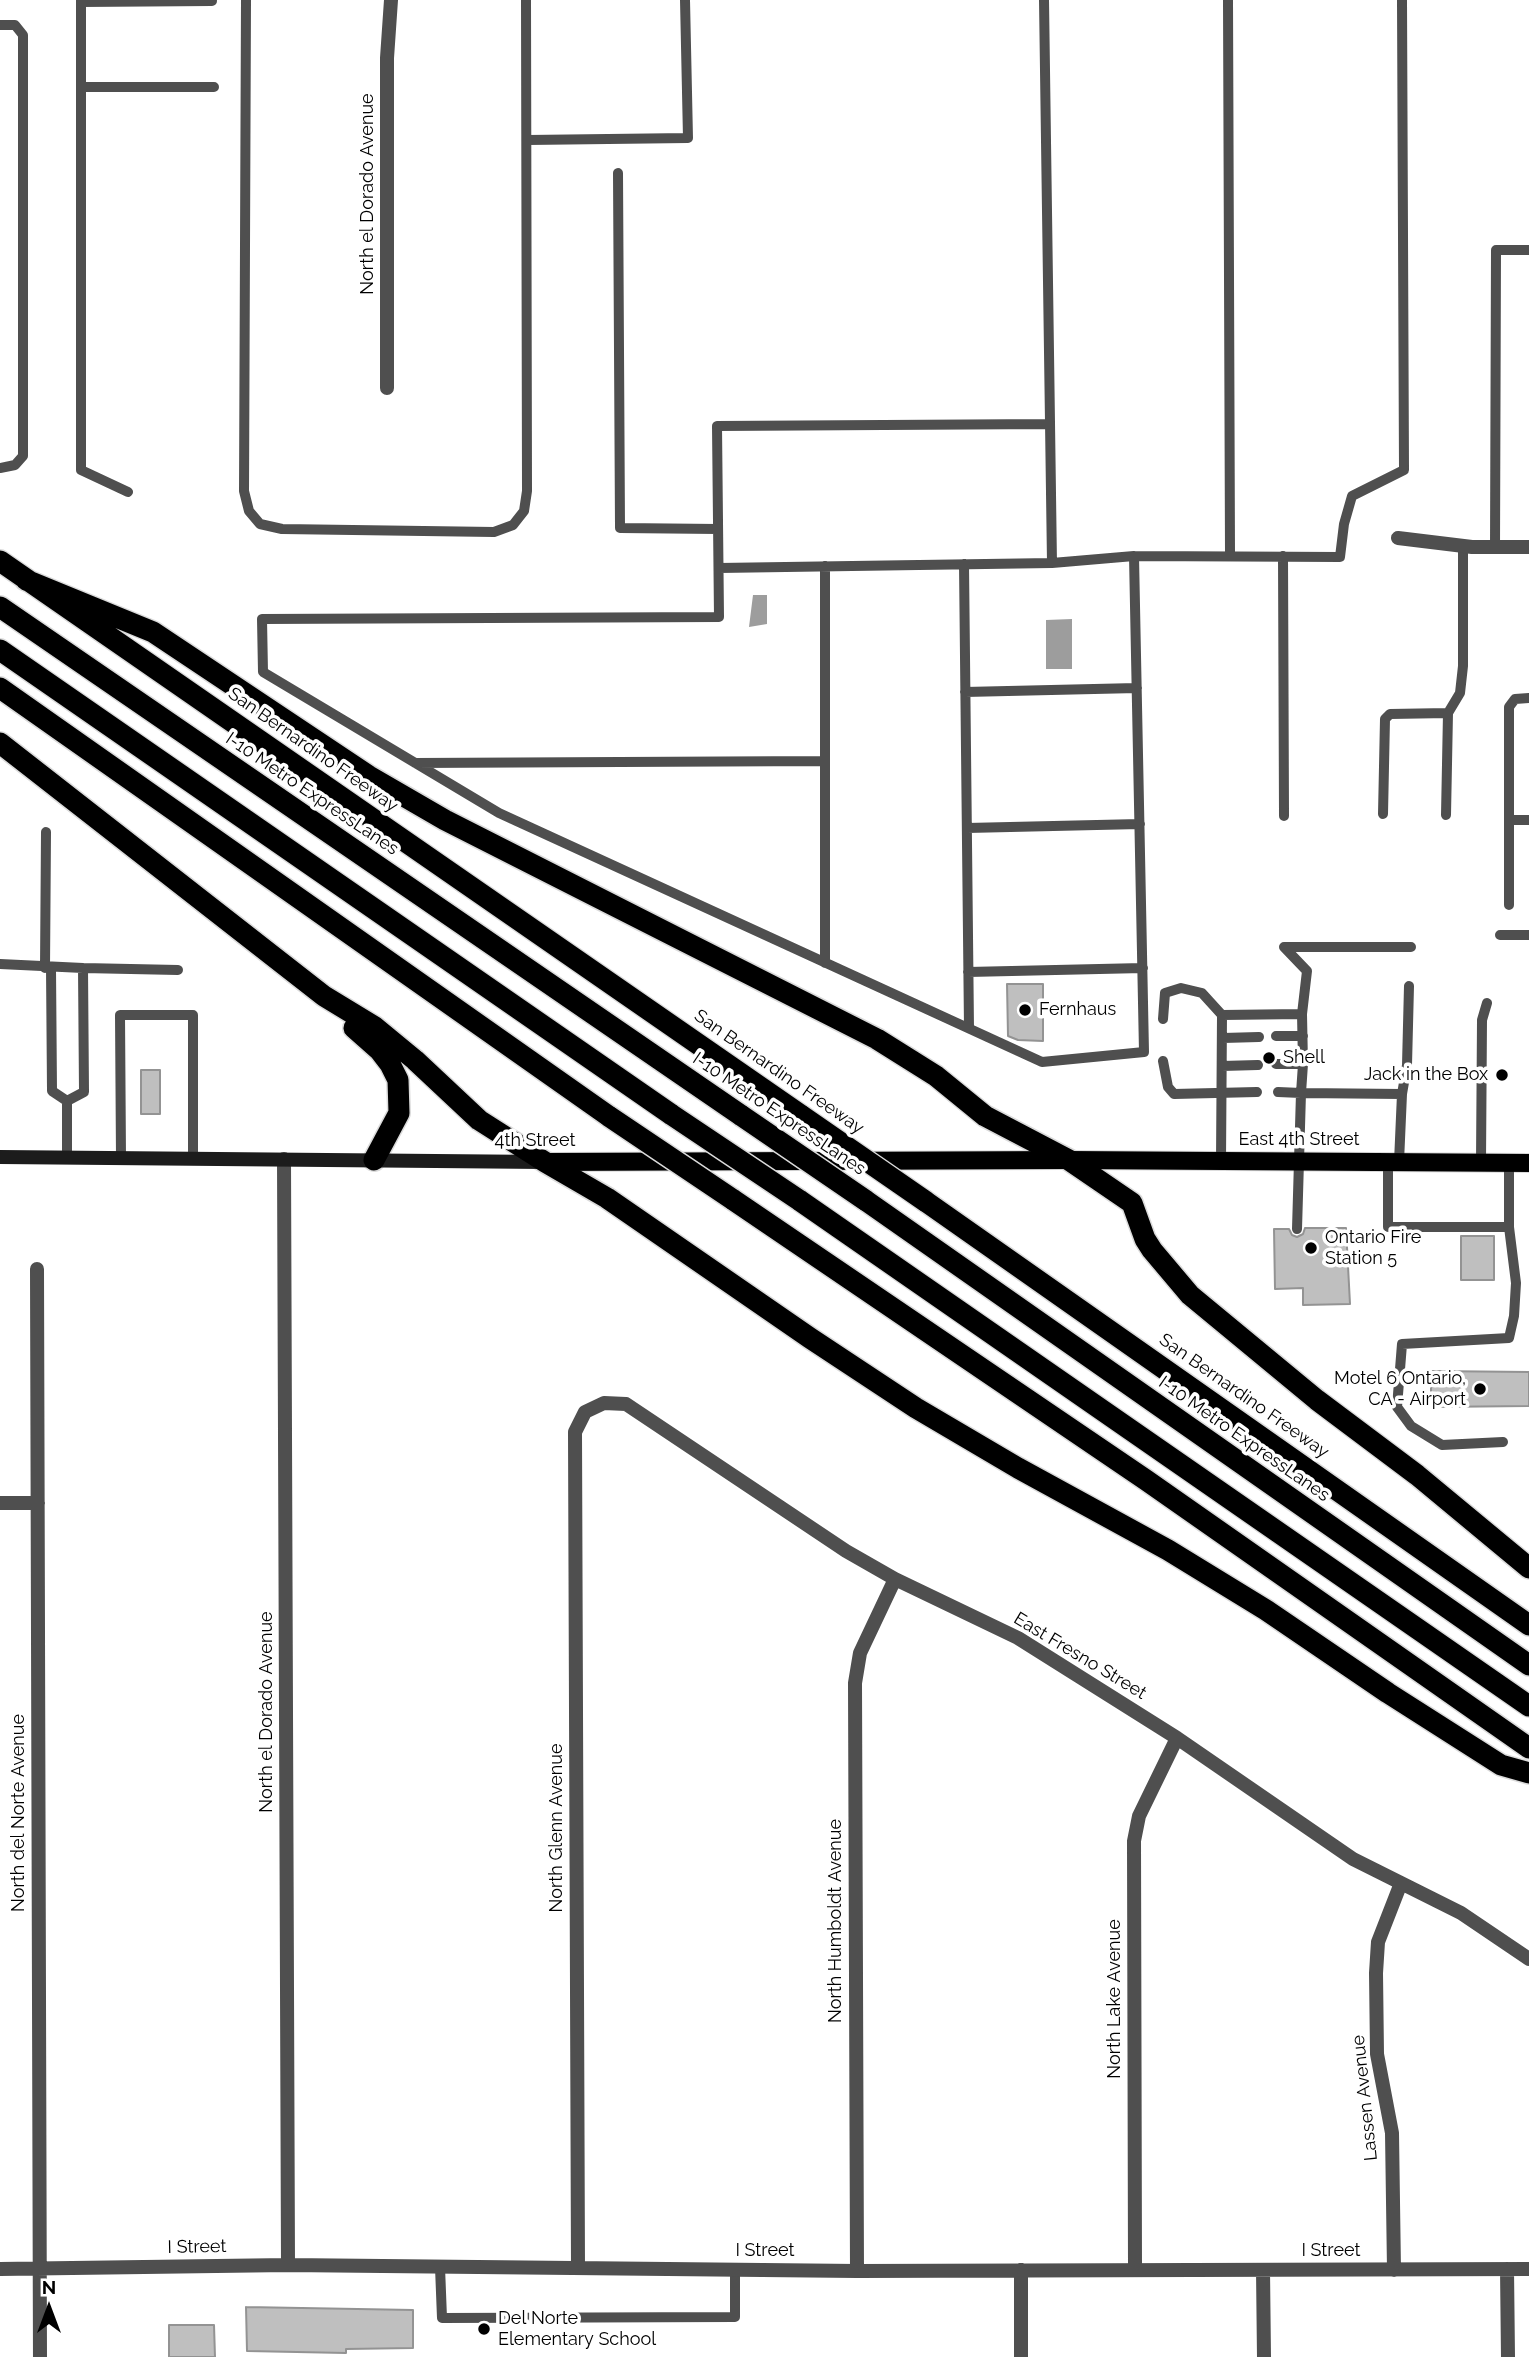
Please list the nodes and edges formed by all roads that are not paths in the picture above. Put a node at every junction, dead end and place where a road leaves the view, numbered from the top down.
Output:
1 (246, 0) edge
2 (391, 0) edge
3 (526, 0) edge
4 (685, 0) edge
5 (1044, 0) edge
6 (1228, 0) edge
7 (1402, 0) edge
8 (80, 1) edge
9 (212, 1) edge
10 (0, 25) edge
11 (80, 87) junction
12 (214, 87) dead end
13 (528, 140) junction
14 (618, 173) dead end
15 (1529, 250) edge
16 (387, 388) dead end
17 (1050, 424) junction
18 (0, 468) edge
19 (128, 492) dead end
20 (718, 529) junction
21 (1398, 538) dead end
22 (1463, 546) junction
23 (1495, 547) junction
24 (1529, 547) edge
25 (1134, 555) junction
26 (1230, 555) junction
27 (1283, 556) junction
28 (0, 561) edge
29 (1052, 563) junction
30 (964, 564) junction
31 (825, 566) junction
32 (719, 568) junction
33 (26, 580) junction
34 (0, 607) edge
35 (0, 650) edge
36 (0, 688) edge
37 (1137, 688) junction
38 (965, 692) junction
39 (1529, 698) edge
40 (1448, 713) junction
41 (0, 743) edge
42 (825, 761) junction
43 (415, 763) junction
44 (1383, 814) dead end
45 (1284, 816) dead end
46 (1446, 816) dead end
47 (1509, 820) junction
48 (1529, 820) edge
49 (1140, 824) junction
50 (967, 828) junction
51 (46, 832) dead end
52 (1509, 905) dead end
53 (1500, 935) dead end
54 (1529, 935) edge
55 (1411, 947) dead end
56 (825, 962) junction
57 (0, 964) edge
58 (48, 968) junction
59 (83, 968) junction
60 (1143, 968) junction
61 (178, 970) dead end
62 (968, 972) junction
63 (1409, 986) dead end
64 (324, 996) junction
65 (1487, 1003) dead end
66 (1302, 1014) junction
67 (1222, 1015) junction
68 (1163, 1020) dead end
69 (969, 1028) junction
70 (1276, 1036) dead end
71 (1303, 1036) junction
72 (1259, 1037) dead end
73 (1223, 1038) junction
74 (1163, 1061) dead end
75 (1276, 1064) dead end
76 (1303, 1064) junction
77 (1258, 1065) dead end
78 (1222, 1066) junction
79 (1222, 1092) junction
80 (1257, 1092) dead end
81 (1278, 1092) dead end
82 (1301, 1093) junction
83 (1402, 1094) junction
84 (67, 1101) junction
85 (67, 1156) junction
86 (0, 1157) edge
87 (121, 1158) junction
88 (193, 1158) junction
89 (284, 1159) junction
90 (374, 1160) junction
91 (1069, 1160) junction
92 (1222, 1161) junction
93 (1298, 1161) junction
94 (1393, 1162) junction
95 (545, 1163) junction
96 (1481, 1163) junction
97 (1509, 1163) junction
98 (1529, 1163) edge
99 (1509, 1227) junction
100 (1297, 1228) dead end
101 (37, 1269) dead end
102 (604, 1403) joint
103 (1503, 1442) dead end
104 (0, 1503) edge
105 (38, 1503) junction
106 (1529, 1568) edge
107 (895, 1579) junction
108 (1529, 1625) edge
109 (1529, 1665) edge
110 (1529, 1706) edge
111 (1177, 1738) junction
112 (1529, 1748) edge
113 (1529, 1773) edge
114 (1401, 1883) junction
115 (1529, 1959) edge
116 (288, 2265) junction
117 (440, 2267) junction
118 (39, 2268) junction
119 (578, 2268) junction
120 (0, 2269) edge
121 (1507, 2269) junction
122 (1529, 2269) edge
123 (735, 2270) junction
124 (1021, 2270) junction
125 (1135, 2270) junction
126 (1263, 2270) junction
127 (1394, 2270) junction
128 (857, 2271) junction
129 (40, 2357) edge
130 (1021, 2357) edge
131 (1264, 2357) edge
132 (1508, 2357) edge

1 - 13 lane
2 - 16 street, North el Dorado Avenue
3 - 13 lane
4 - 13 lane
5 - 17 lane
6 - 26 lane
7 - 27 lane
8 - 9 lane
8 - 11 lane
10 - 18 lane
11 - 12 lane
11 - 19 lane
14 - 20 lane
15 - 23 lane
17 - 20 lane
17 - 29 lane
20 - 32 lane
21 - 22 street
22 - 23 street
22 - 40 lane
23 - 24 street
25 - 26 lane
25 - 29 lane
25 - 37 lane
26 - 27 lane
27 - 45 lane
28 - 33 highway, San Bernardino Freeway
29 - 30 lane
30 - 31 lane
30 - 38 lane
31 - 32 lane
31 - 42 lane
32 - 43 lane
33 - 91 highway
33 - 108 highway, San Bernardino Freeway, bridge
34 - 109 highway, I-10 Metro ExpressLanes, bridge
35 - 110 highway, bridge
36 - 112 highway, bridge
37 - 38 lane
37 - 49 lane
38 - 50 lane
39 - 47 lane
40 - 44 lane
40 - 46 lane
41 - 64 highway
42 - 43 lane
42 - 56 lane
43 - 56 lane
47 - 48 lane
47 - 52 lane
49 - 50 lane
49 - 60 lane
50 - 62 lane
51 - 58 lane
53 - 54 lane
55 - 66 lane
56 - 69 lane
57 - 58 lane
58 - 59 lane
58 - 84 lane
59 - 61 lane
59 - 84 lane
60 - 62 lane
60 - 69 lane
62 - 69 lane
63 - 83 lane
64 - 90 highway
64 - 95 highway
65 - 96 lane
66 - 67 lane
66 - 71 lane
67 - 68 lane
67 - 73 lane
70 - 71 lane
71 - 76 lane
72 - 73 lane
73 - 78 lane
74 - 79 lane
75 - 76 lane
76 - 82 lane
77 - 78 lane
78 - 79 lane
79 - 80 lane
79 - 92 lane
81 - 82 lane
82 - 83 lane
82 - 93 lane
83 - 94 lane
84 - 85 lane
85 - 86 main road, 4th Street
85 - 87 main road, 4th Street
87 - 88 main road, 4th Street
87 - 88 lane
88 - 89 main road, 4th Street
89 - 90 main road, 4th Street
89 - 116 street, North el Dorado Avenue
90 - 95 main road, 4th Street
91 - 92 main road, East 4th Street
91 - 95 main road, 4th Street
91 - 106 highway
92 - 93 main road, East 4th Street
93 - 94 main road, East 4th Street
93 - 100 lane
94 - 96 main road, East 4th Street
94 - 99 lane
95 - 113 highway
96 - 97 main road, East 4th Street
97 - 98 main road, East 4th Street
97 - 99 lane
99 - 103 lane
101 - 105 street, North del Norte Avenue
102 - 107 street, East Fresno Street
102 - 119 street, North Glenn Avenue
104 - 105 street
105 - 118 street, North del Norte Avenue
107 - 111 street, East Fresno Street
107 - 128 street, North Humboldt Avenue
111 - 114 street, East Fresno Street
111 - 125 street, North Lake Avenue
114 - 115 street, East Fresno Street
114 - 127 street, Lassen Avenue
116 - 117 street, I Street
116 - 118 street, I Street
117 - 119 street, I Street
117 - 123 lane
118 - 120 street, I Street
118 - 129 street, North del Norte Avenue
119 - 123 street, I Street
121 - 122 street, I Street
121 - 127 street, I Street
121 - 132 street
123 - 128 street, I Street
124 - 125 street, I Street
124 - 128 street, I Street
124 - 130 street
125 - 126 street, I Street
126 - 127 street, I Street
126 - 131 street

